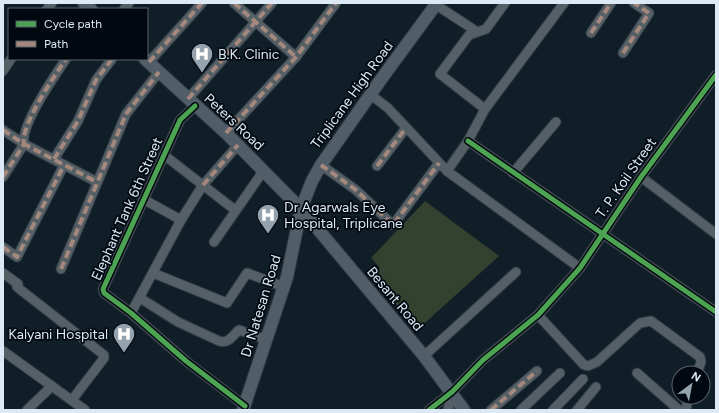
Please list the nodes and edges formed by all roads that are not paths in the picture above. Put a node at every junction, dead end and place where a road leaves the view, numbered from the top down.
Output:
1 (202, 3) edge
2 (234, 3) edge
3 (272, 3) edge
4 (336, 3) edge
5 (505, 3) edge
6 (564, 3) edge
7 (611, 3) edge
8 (634, 3) edge
9 (436, 4) edge
10 (256, 22) junction
11 (476, 31) junction
12 (591, 33) dead end
13 (623, 53) dead end
14 (296, 57) junction
15 (10, 60) edge
16 (65, 60) edge
17 (111, 60) edge
18 (148, 60) edge
19 (147, 61) edge
20 (3, 71) edge
21 (159, 72) junction
22 (716, 75) edge
23 (371, 95) junction
24 (192, 103) junction
25 (485, 109) junction
26 (556, 122) dead end
27 (406, 128) junction
28 (3, 130) edge
29 (226, 133) junction
30 (468, 141) junction
31 (24, 144) junction
32 (238, 145) junction
33 (164, 154) junction
34 (54, 159) junction
35 (439, 163) junction
36 (64, 165) junction
37 (320, 165) junction
38 (377, 166) dead end
39 (264, 170) junction
40 (447, 171) junction
41 (513, 173) junction
42 (3, 177) edge
43 (641, 177) junction
44 (97, 182) junction
45 (203, 185) junction
46 (143, 199) junction
47 (301, 209) junction
48 (235, 210) junction
49 (181, 220) junction
50 (602, 233) junction
51 (716, 234) edge
52 (214, 242) dead end
53 (3, 247) edge
54 (580, 268) junction
55 (61, 270) dead end
56 (516, 272) dead end
57 (3, 273) edge
58 (153, 273) junction
59 (284, 287) junction
60 (140, 298) junction
61 (716, 312) edge
62 (131, 313) junction
63 (538, 315) junction
64 (267, 340) junction
65 (3, 351) edge
66 (424, 356) junction
67 (701, 365) edge
68 (536, 371) dead end
69 (638, 372) dead end
70 (560, 373) dead end
71 (583, 379) dead end
72 (52, 386) junction
73 (596, 388) dead end
74 (452, 392) junction
75 (72, 400) junction
76 (244, 408) edge
77 (27, 410) edge
78 (85, 410) edge
79 (429, 410) edge
80 (448, 410) edge
81 (464, 410) edge
82 (491, 410) edge
83 (521, 410) edge
84 (553, 410) edge
85 (577, 410) edge
86 (679, 410) edge

1 - 18 street
2 - 10 street
3 - 10 street, Elephant Tank 6th Street
4 - 14 street
5 - 11 street
6 - 25 street
7 - 12 street
8 - 13 street
9 - 11 street
9 - 23 main road, Triplicane High Road
10 - 14 street
10 - 24 street, Elephant Tank 6th Street
11 - 25 street
14 - 29 street
15 - 20 street
16 - 31 street
17 - 34 street
19 - 21 main road, Peters Road
21 - 24 main road, Peters Road
21 - 44 street
22 - 43 street, T. P. Koil Street
23 - 27 street
23 - 37 main road, Triplicane High Road
24 - 29 main road, Peters Road
24 - 33 street, Elephant Tank 6th Street
25 - 30 street
26 - 41 street
27 - 35 street
27 - 38 street
28 - 31 street
29 - 32 main road, Peters Road
30 - 40 street
30 - 41 street
31 - 34 street
31 - 42 street
32 - 39 main road, Peters Road
32 - 45 street
33 - 45 street
33 - 46 street, Elephant Tank 6th Street
34 - 36 street
35 - 37 street
35 - 40 street
36 - 44 street
36 - 53 street
37 - 47 main road, Triplicane High Road
39 - 47 main road, Peters Road
39 - 48 street
40 - 54 street
41 - 50 street
43 - 50 street, T. P. Koil Street
43 - 51 street
44 - 55 street
45 - 48 street
45 - 49 street
46 - 49 street
46 - 62 street, Elephant Tank 6th Street
47 - 59 main road, Dr Natesan Road
47 - 66 main road, Besant Road
48 - 52 street
49 - 58 street
50 - 54 street, T. P. Koil Street
50 - 61 street
54 - 63 street, T. P. Koil Street
56 - 66 street
57 - 75 street
58 - 59 street
58 - 60 street
59 - 64 main road, Dr Natesan Road
60 - 62 street
60 - 64 street
62 - 76 street, Elephant Tank 6th Street
63 - 67 street
63 - 74 street, T. P. Koil Street
64 - 76 main road, Dr Natesan Road
65 - 72 street
66 - 74 main road, Besant Road
68 - 82 street
69 - 86 street
70 - 83 street
71 - 84 street
72 - 75 street
72 - 77 street
73 - 85 street
74 - 79 street, T. P. Koil Street
74 - 80 street
74 - 81 main road, Besant Road
75 - 78 street

